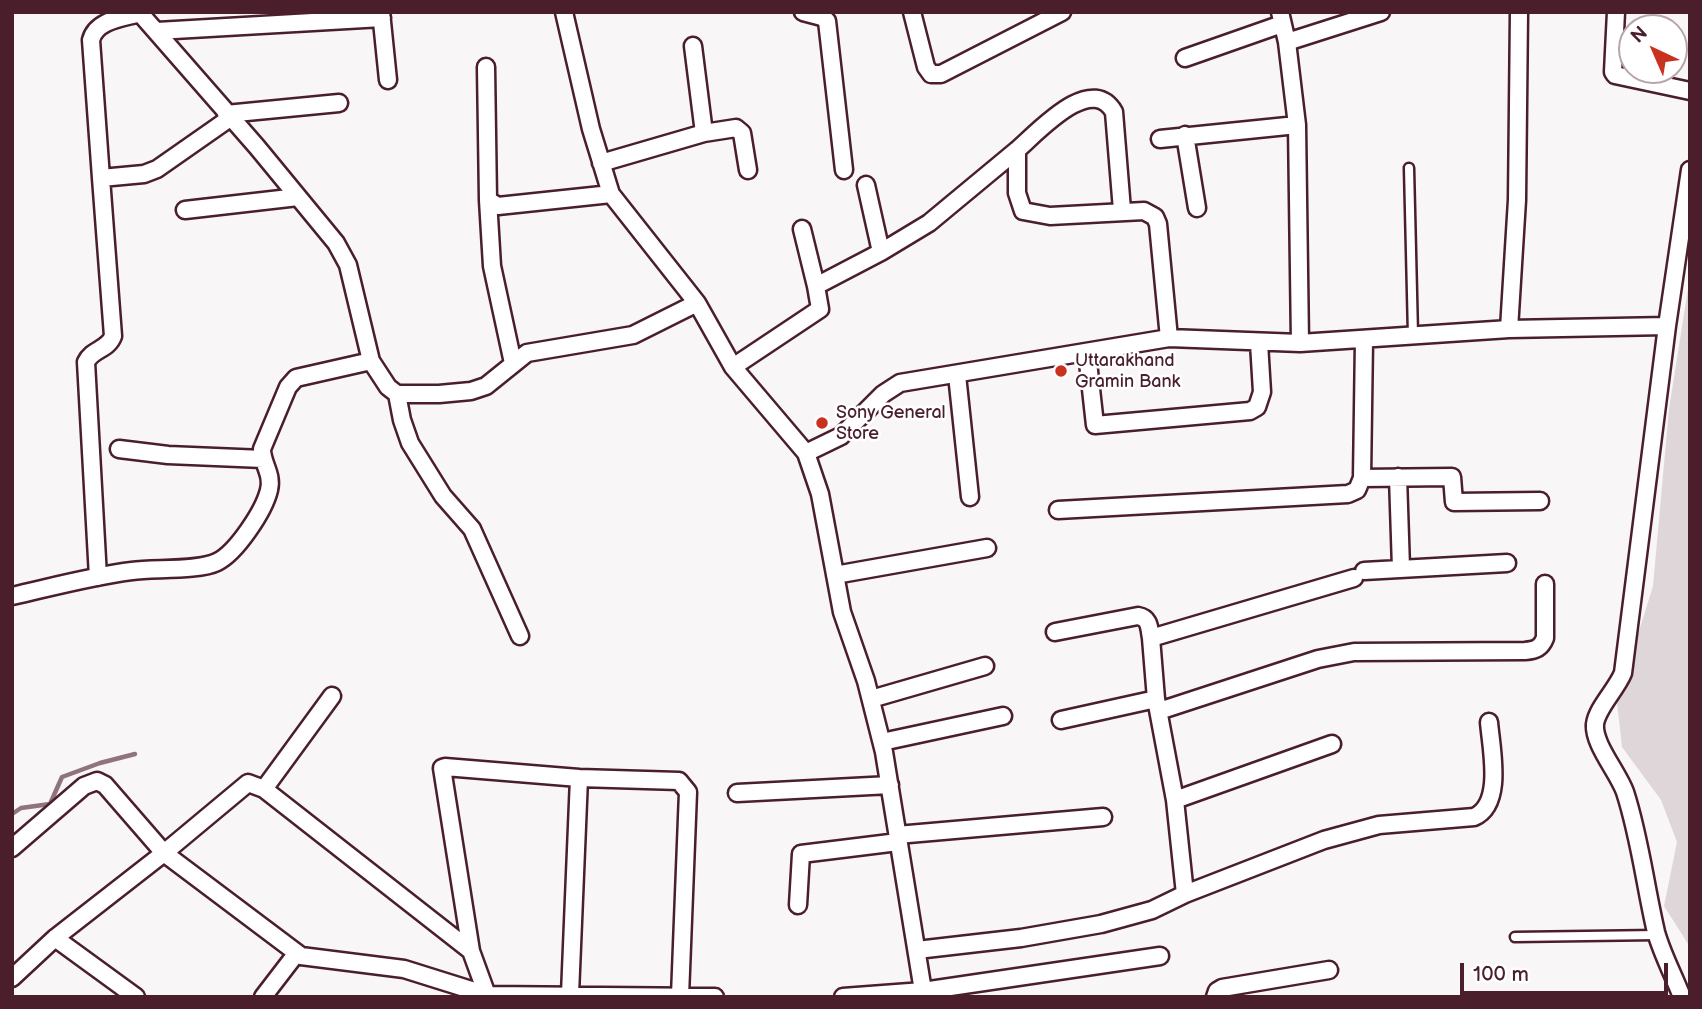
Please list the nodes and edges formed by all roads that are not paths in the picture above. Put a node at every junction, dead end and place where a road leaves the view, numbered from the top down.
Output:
1 (564, 12) edge
2 (803, 12) edge
3 (912, 12) edge
4 (1062, 12) edge
5 (1381, 12) edge
6 (1520, 12) edge
7 (1616, 12) edge
8 (139, 13) edge
9 (381, 15) edge
10 (1281, 18) edge
11 (157, 31) junction
12 (1287, 42) junction
13 (693, 46) dead end
14 (1185, 58) dead end
15 (486, 67) dead end
16 (388, 80) dead end
17 (1690, 91) edge
18 (339, 103) dead end
19 (228, 116) junction
20 (1297, 125) junction
21 (704, 132) junction
22 (1185, 135) junction
23 (1160, 139) dead end
24 (1017, 150) junction
25 (601, 163) junction
26 (1409, 168) dead end
27 (748, 170) dead end
28 (844, 170) dead end
29 (1690, 170) edge
30 (101, 178) junction
31 (866, 185) dead end
32 (611, 194) junction
33 (299, 197) junction
34 (488, 200) junction
35 (1197, 208) dead end
36 (185, 210) dead end
37 (1122, 210) junction
38 (802, 229) dead end
39 (881, 252) junction
40 (816, 286) junction
41 (697, 303) junction
42 (1667, 326) junction
43 (1510, 329) junction
44 (1413, 335) junction
45 (1169, 338) junction
46 (1364, 340) junction
47 (1259, 343) junction
48 (1300, 343) junction
49 (1087, 353) junction
50 (371, 361) junction
51 (513, 363) junction
52 (733, 367) junction
53 (957, 375) junction
54 (397, 394) junction
55 (119, 449) dead end
56 (806, 453) junction
57 (263, 459) junction
58 (1398, 477) junction
59 (1362, 478) junction
60 (970, 497) dead end
61 (1540, 502) dead end
62 (1058, 510) dead end
63 (987, 548) dead end
64 (1507, 563) dead end
65 (1401, 569) junction
66 (835, 575) junction
67 (98, 577) junction
68 (1545, 584) dead end
69 (12, 596) edge
70 (1055, 632) dead end
71 (520, 636) dead end
72 (1152, 638) junction
73 (985, 666) dead end
74 (332, 696) dead end
75 (871, 699) junction
76 (1158, 705) junction
77 (1003, 716) dead end
78 (1061, 720) dead end
79 (1489, 722) dead end
80 (882, 742) junction
81 (1332, 744) dead end
82 (579, 778) junction
83 (890, 785) junction
84 (264, 789) junction
85 (737, 793) dead end
86 (1175, 800) junction
87 (1103, 817) dead end
88 (897, 839) junction
89 (12, 848) edge
90 (164, 853) junction
91 (1185, 894) junction
92 (798, 905) dead end
93 (1657, 935) junction
94 (1515, 937) dead end
95 (55, 938) junction
96 (917, 950) junction
97 (471, 951) junction
98 (296, 954) junction
99 (1160, 956) dead end
100 (1329, 970) dead end
101 (12, 978) edge
102 (570, 994) junction
103 (923, 994) edge
104 (487, 995) junction
105 (681, 996) edge
106 (136, 997) edge
107 (263, 997) edge
108 (715, 997) edge
109 (843, 997) edge
110 (1215, 997) edge
111 (1682, 997) edge

1 - 25 street
2 - 28 street
3 - 4 street
5 - 12 street
6 - 43 street
7 - 17 street
8 - 11 street
8 - 30 street
9 - 11 street
9 - 16 street
10 - 12 street
10 - 14 street
11 - 19 street
12 - 20 street
13 - 21 street
15 - 34 street
18 - 19 street
19 - 30 street
19 - 33 street
20 - 22 street
20 - 48 street
21 - 25 street
21 - 27 street
22 - 23 street
22 - 35 street
24 - 37 street
24 - 37 street
24 - 39 street
25 - 32 street
26 - 44 lane
29 - 42 street
30 - 67 street
31 - 39 street
32 - 34 street
32 - 41 street
33 - 36 street
33 - 50 street
34 - 51 street
37 - 45 street
38 - 40 street
39 - 40 street
40 - 52 street
41 - 51 street
41 - 52 street
42 - 43 street
42 - 93 street
43 - 44 street
44 - 46 street
45 - 47 street
45 - 49 street
46 - 48 street
46 - 59 street
47 - 48 street
47 - 49 street
49 - 53 street
50 - 54 street
50 - 57 street
51 - 54 street
52 - 56 street
53 - 56 street
53 - 60 street
54 - 71 street
55 - 57 street
56 - 66 street
57 - 67 street
58 - 59 street
58 - 61 street
58 - 65 street
59 - 62 street
63 - 66 street
64 - 65 street
65 - 72 street
66 - 75 street
67 - 69 street
68 - 76 street
70 - 72 street
72 - 76 street
73 - 75 street
74 - 84 street
75 - 80 street
76 - 78 street
76 - 86 street
77 - 80 street
79 - 91 street
80 - 83 street
81 - 86 street
82 - 97 street
82 - 102 street
82 - 105 street
83 - 85 street
83 - 88 street
84 - 90 street
84 - 97 street
86 - 91 street
87 - 88 street
88 - 92 street
88 - 96 street
89 - 90 street
90 - 95 street
90 - 98 street
91 - 96 street
93 - 94 lane
93 - 111 street
95 - 101 street
95 - 106 street
96 - 103 street
97 - 104 street
98 - 104 street
98 - 107 street
99 - 103 street
100 - 110 street
102 - 104 street
102 - 105 street
103 - 109 street
105 - 108 street

